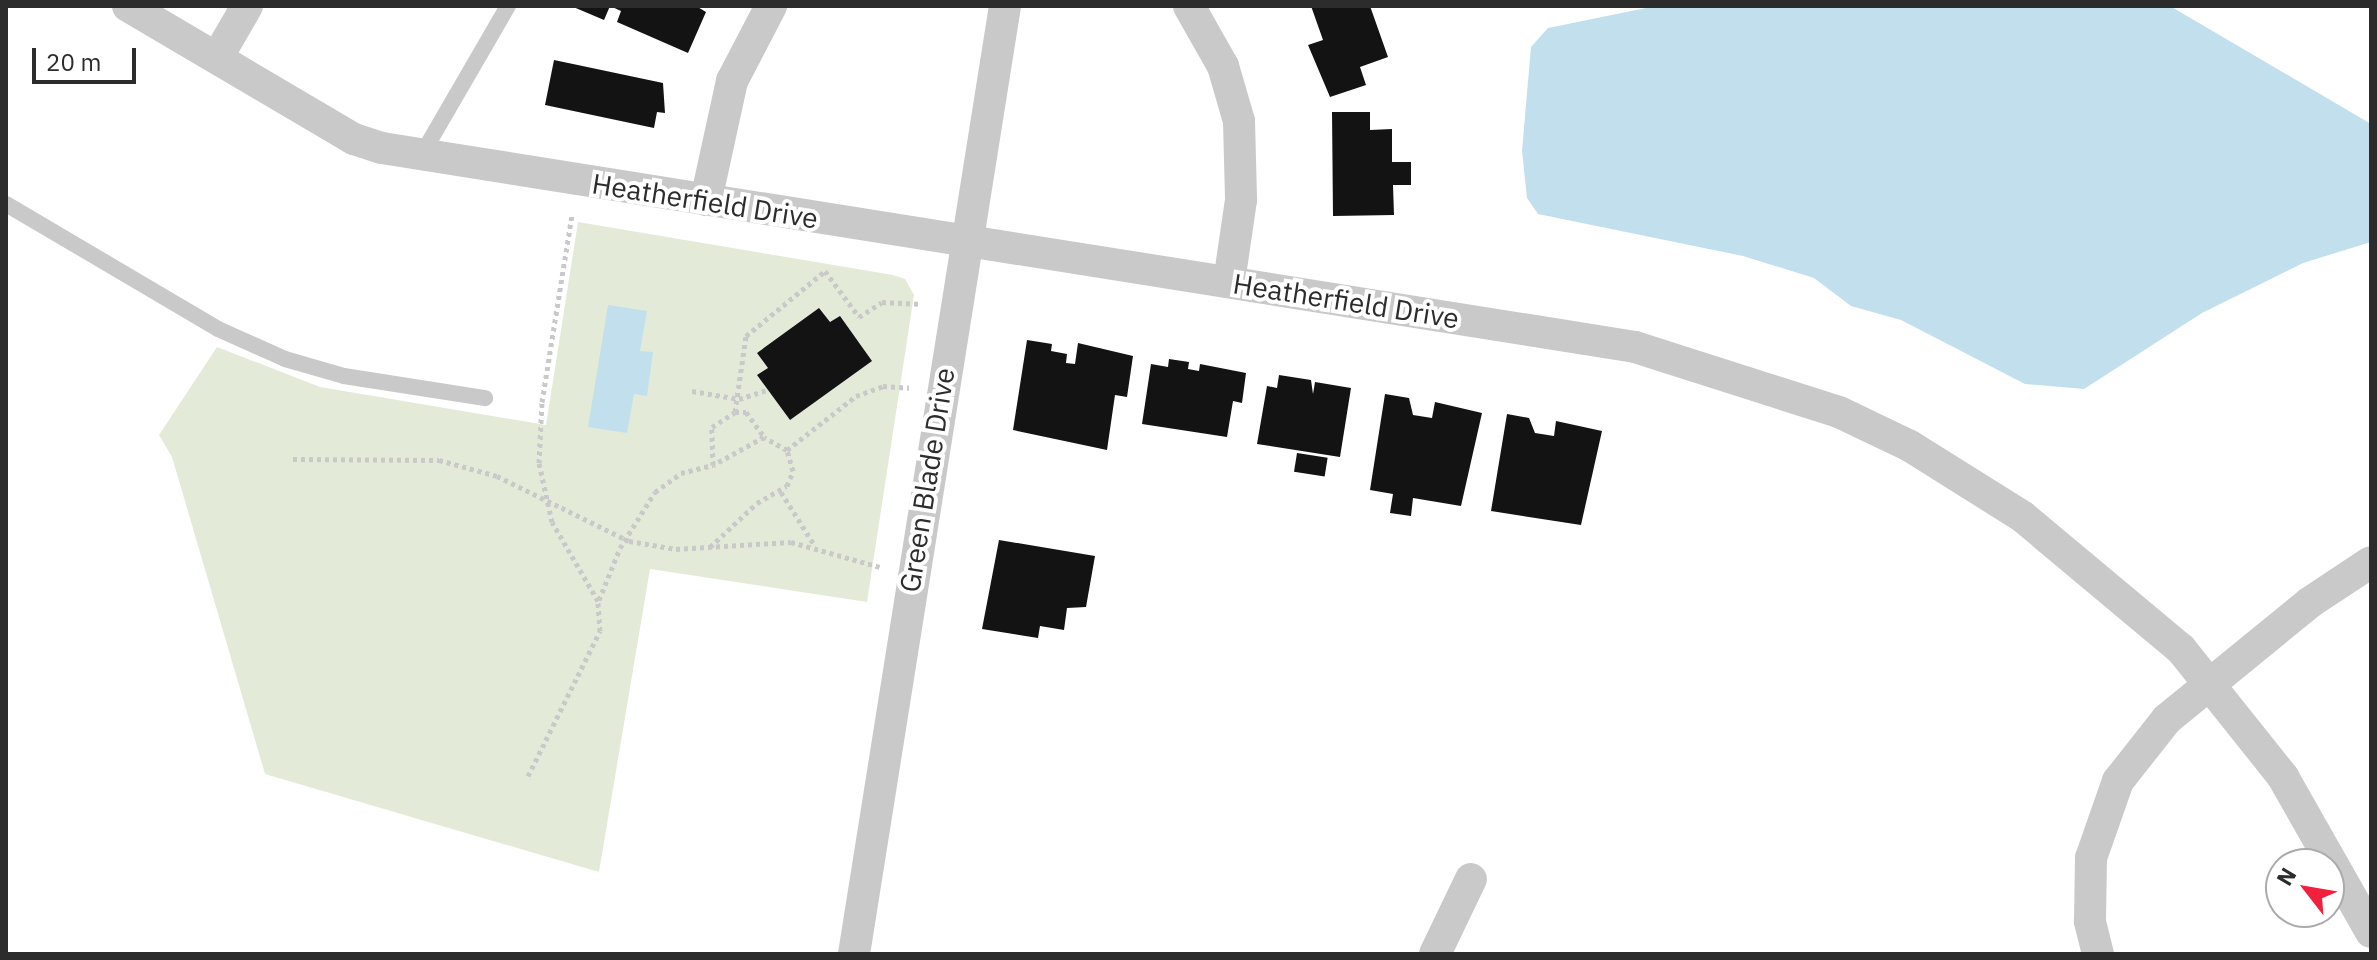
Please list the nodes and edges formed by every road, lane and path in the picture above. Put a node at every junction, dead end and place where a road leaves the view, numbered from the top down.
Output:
1 (128, 6) edge
2 (247, 6) edge
3 (508, 6) edge
4 (771, 6) edge
5 (1005, 6) edge
6 (1189, 6) edge
7 (217, 58) junction
8 (421, 156) junction
9 (706, 200) junction
10 (6, 204) edge
11 (572, 215) dead end
12 (967, 242) junction
13 (1229, 282) junction
14 (922, 304) dead end
15 (909, 388) dead end
16 (766, 390) dead end
17 (692, 391) dead end
18 (485, 398) dead end
19 (735, 398) junction
20 (735, 412) junction
21 (764, 437) junction
22 (787, 450) junction
23 (293, 459) dead end
24 (713, 465) junction
25 (781, 492) junction
26 (545, 501) junction
27 (625, 539) junction
28 (816, 547) junction
29 (708, 548) junction
30 (2371, 562) edge
31 (880, 567) dead end
32 (598, 601) junction
33 (2211, 683) junction
34 (528, 776) dead end
35 (1471, 879) dead end
36 (2371, 932) edge
37 (854, 954) edge
38 (1435, 954) edge
39 (2098, 954) edge

1 - 7 street, Heatherfield Drive
2 - 7 street
3 - 8 lane
4 - 9 street
5 - 12 street, Green Blade Drive
6 - 13 street
7 - 8 street, Heatherfield Drive
8 - 9 street, Heatherfield Drive
9 - 12 street, Heatherfield Drive
10 - 18 lane
11 - 26 path
12 - 13 street, Heatherfield Drive
12 - 37 street, Green Blade Drive
13 - 33 street, Heatherfield Drive
14 - 19 path
15 - 22 path
16 - 19 path
17 - 19 path
19 - 20 path
20 - 21 path
20 - 24 path
21 - 22 path
21 - 24 path
22 - 25 path
23 - 26 path
24 - 27 path
25 - 28 path
25 - 29 path
26 - 27 path
26 - 32 path
27 - 29 path
27 - 32 path
28 - 29 path
28 - 31 path
30 - 33 street
32 - 34 path
33 - 36 street, Heatherfield Drive
33 - 39 street
35 - 38 street

